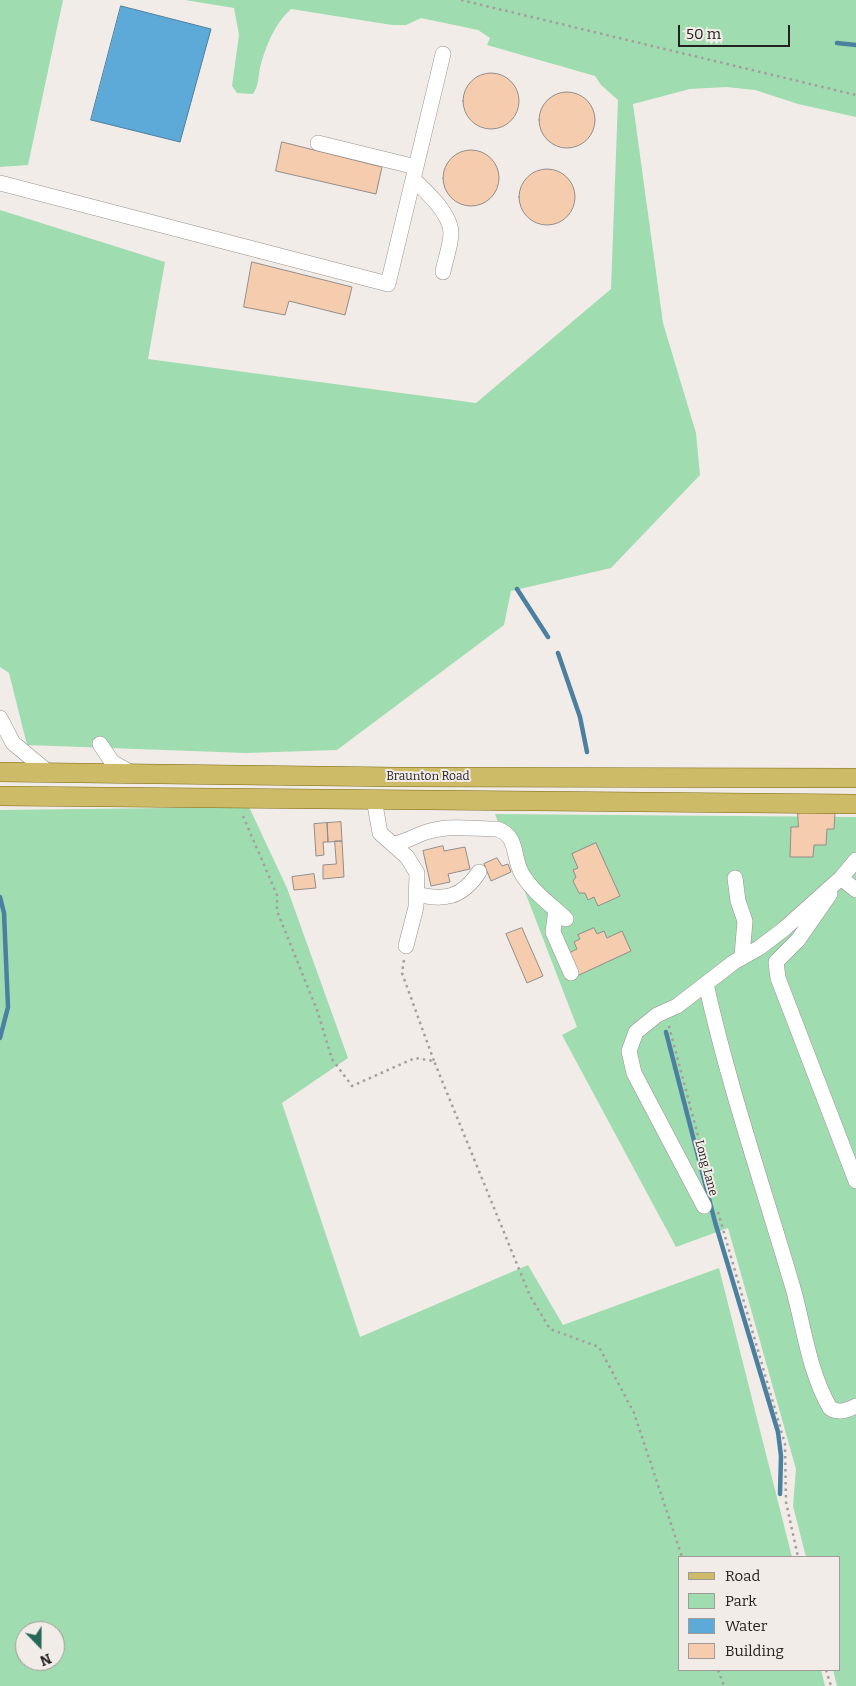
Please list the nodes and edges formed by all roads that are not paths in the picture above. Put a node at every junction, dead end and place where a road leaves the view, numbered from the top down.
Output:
1 (443, 54) dead end
2 (318, 143) dead end
3 (415, 173) junction
4 (0, 183) edge
5 (443, 272) dead end
6 (0, 718) edge
7 (100, 744) dead end
8 (0, 772) edge
9 (48, 772) junction
10 (134, 774) junction
11 (856, 778) edge
12 (0, 796) edge
13 (374, 798) junction
14 (856, 804) edge
15 (394, 844) junction
16 (856, 860) edge
17 (479, 872) dead end
18 (735, 878) dead end
19 (840, 878) junction
20 (856, 890) edge
21 (416, 894) junction
22 (406, 946) road end
23 (742, 956) junction
24 (572, 973) dead end
25 (706, 984) junction
26 (856, 1181) edge
27 (710, 1205) road end
28 (856, 1406) edge

1 - 3 street
2 - 3 street
3 - 4 street
3 - 5 street
6 - 9 street
7 - 10 street
8 - 9 main road, Braunton Road
9 - 10 main road, Braunton Road
10 - 11 main road, Braunton Road
12 - 13 main road, Braunton Road
13 - 14 main road, Braunton Road
13 - 15 street
15 - 21 street
15 - 24 street
16 - 19 street
17 - 21 street
18 - 23 street
19 - 20 street
19 - 23 street
19 - 26 street
21 - 22 street
23 - 25 street
25 - 27 street
25 - 28 street

